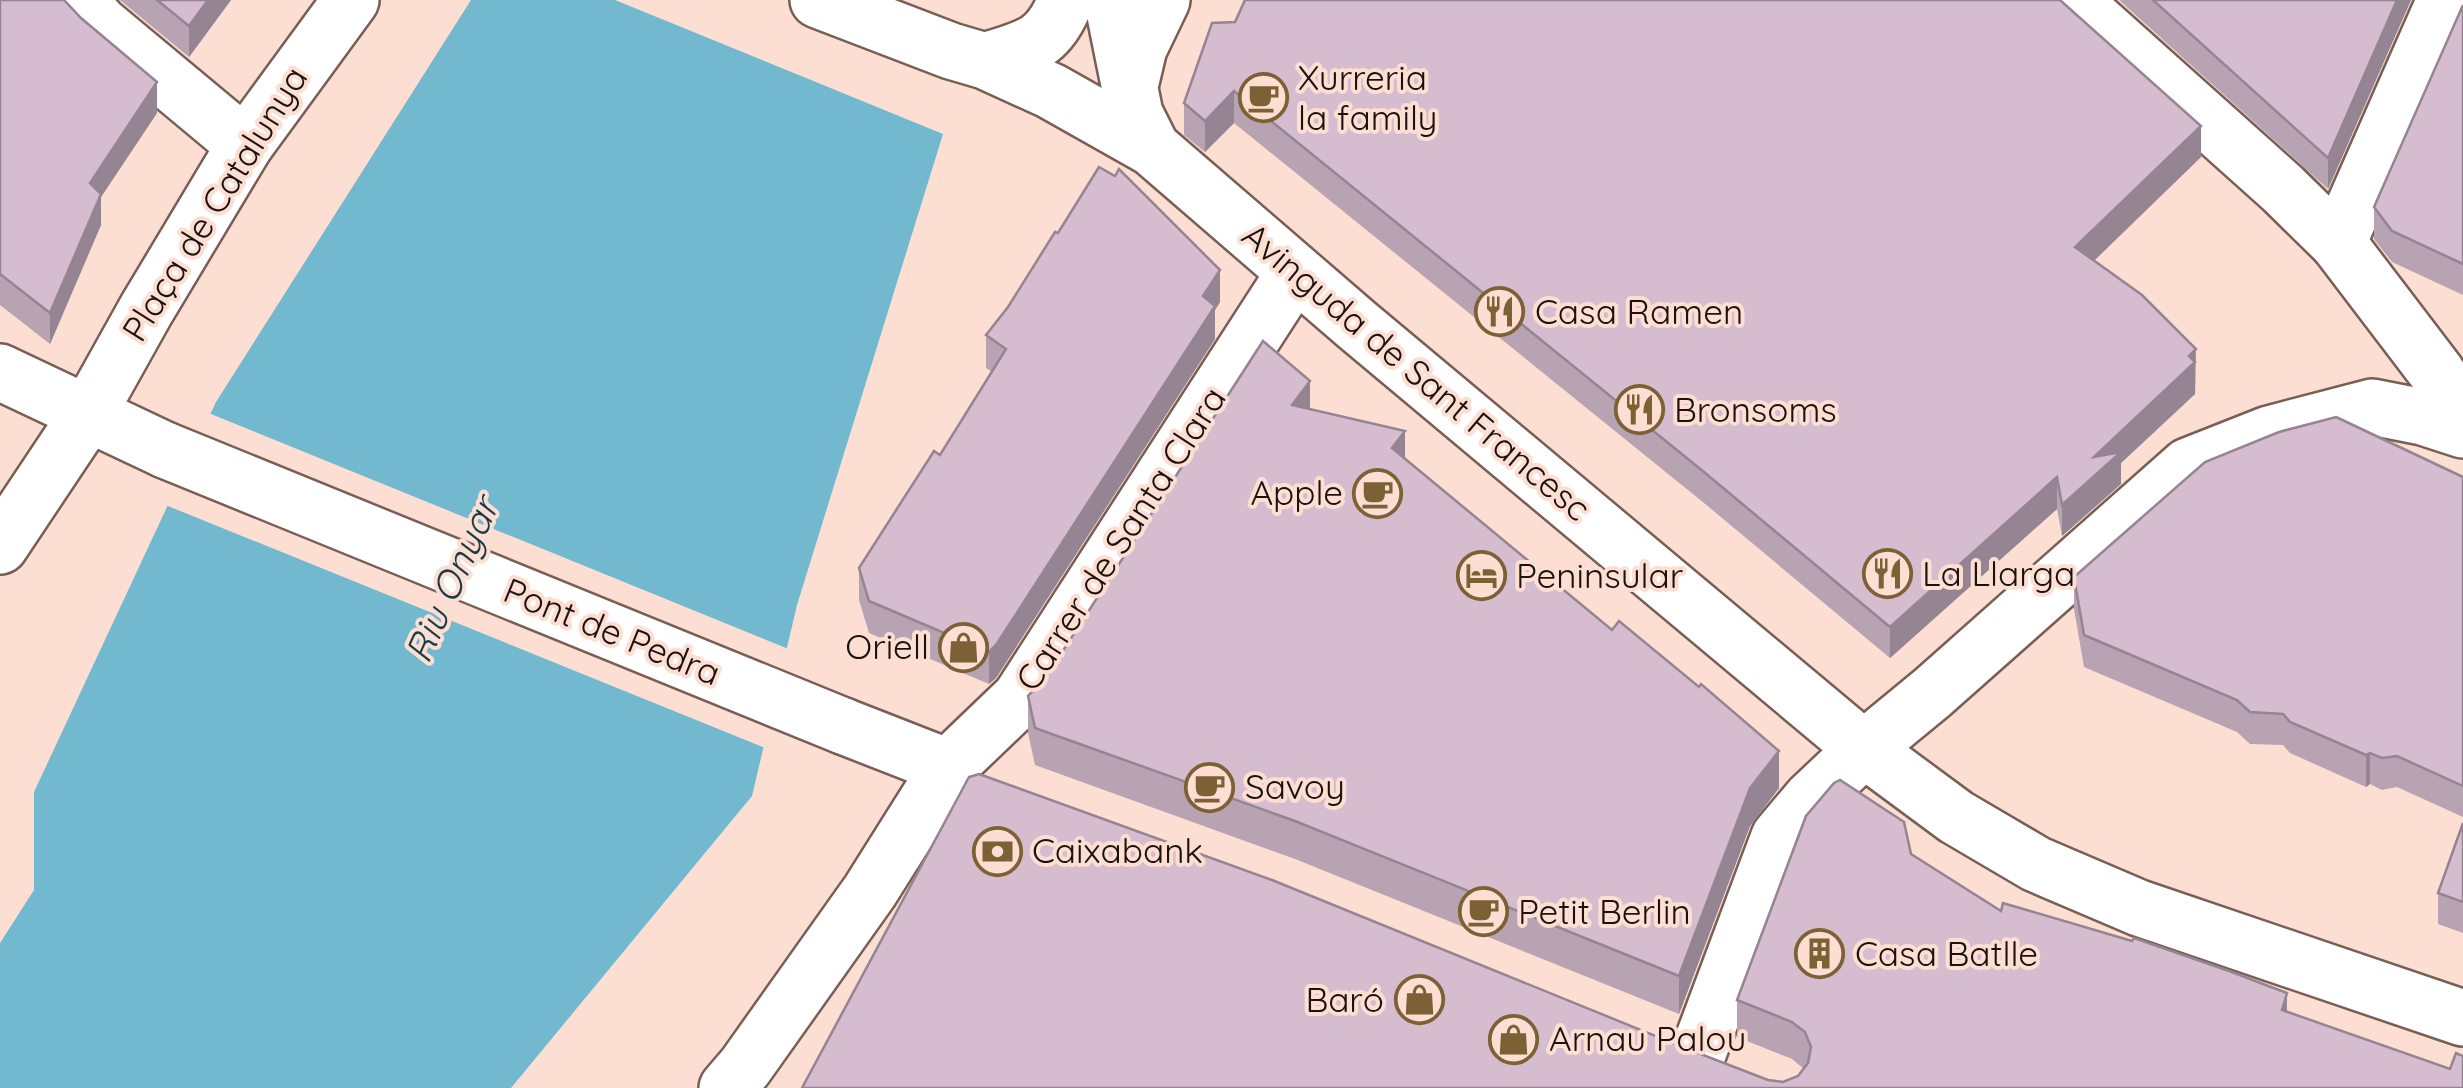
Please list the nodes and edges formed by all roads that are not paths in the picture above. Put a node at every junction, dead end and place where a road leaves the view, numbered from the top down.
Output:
1 (78, 0) edge
2 (818, 0) edge
3 (1066, 0) edge
4 (1112, 0) edge
5 (1162, 0) edge
6 (2072, 0) edge
7 (2445, 0) edge
8 (340, 6) edge
9 (985, 61) junction
10 (1130, 89) junction
11 (245, 145) junction
12 (1152, 148) junction
13 (2338, 243) junction
14 (1295, 272) junction
15 (0, 372) edge
16 (88, 414) junction
17 (2463, 416) edge
18 (2463, 430) edge
19 (0, 546) edge
20 (1864, 749) junction
21 (948, 767) junction
22 (1004, 787) edge
23 (2463, 1018) edge
24 (1702, 1057) edge
25 (727, 1088) edge

1 - 11 street
2 - 9 street
3 - 9 street
4 - 10 street
5 - 10 street
6 - 13 street
7 - 13 street
8 - 11 street, Plaça de Catalunya
9 - 12 street
10 - 12 street
11 - 16 street, Plaça de Catalunya
12 - 14 street, Avinguda de Sant Francesc
13 - 17 street
14 - 20 street, Avinguda de Sant Francesc
14 - 21 street, Carrer de Santa Clara
15 - 16 street, Pont de Pedra
16 - 19 street, Plaça de Catalunya
16 - 21 street, Pont de Pedra
18 - 20 street
20 - 23 street, Avinguda de Sant Francesc
20 - 24 street
21 - 22 street, Pont de Pedra
21 - 25 street, Carrer de Santa Clara

